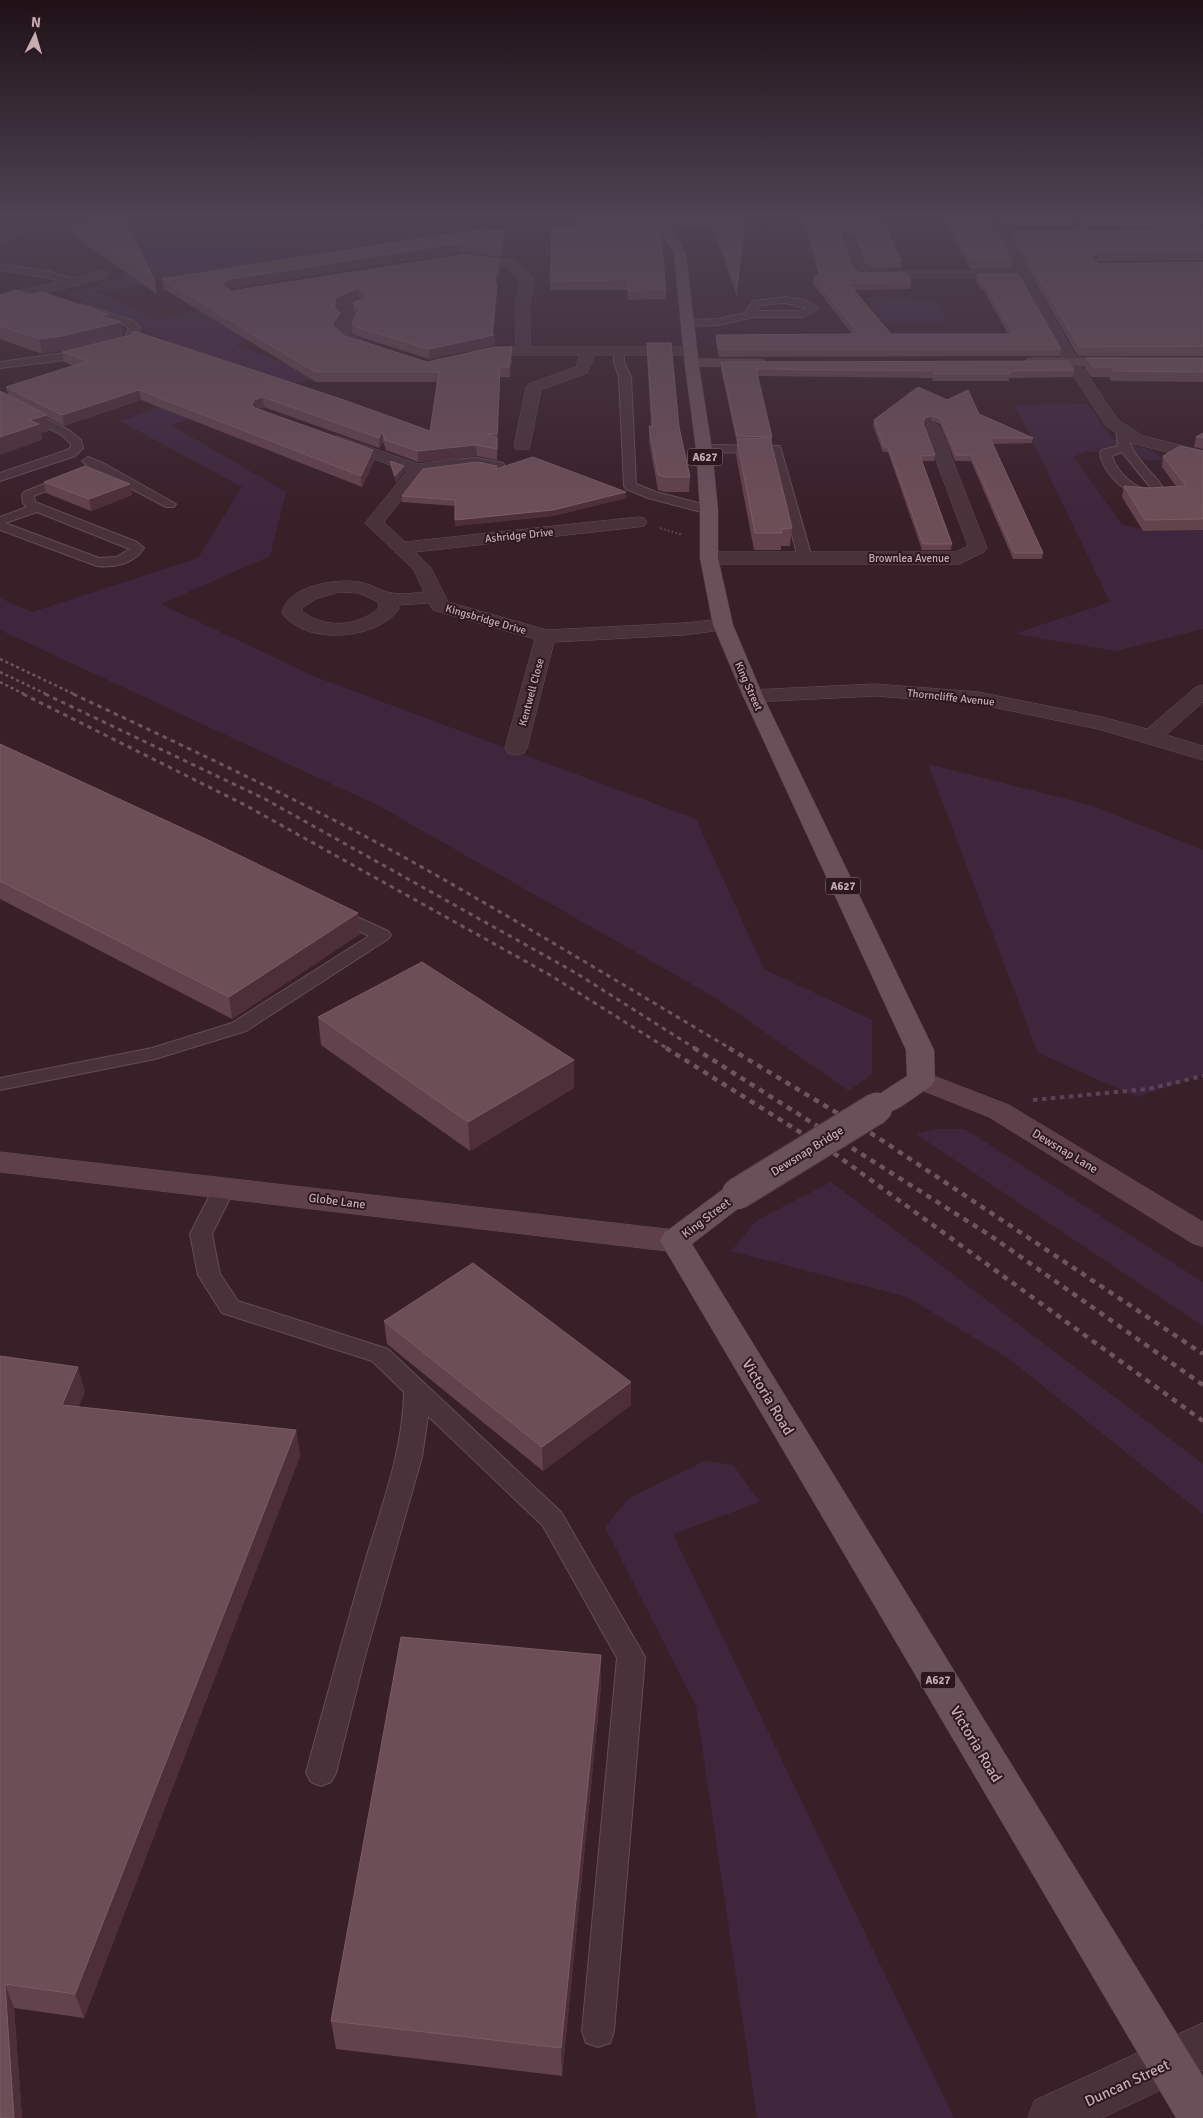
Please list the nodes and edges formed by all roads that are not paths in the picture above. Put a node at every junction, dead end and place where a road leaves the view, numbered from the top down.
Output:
1 (105, 315) edge
2 (344, 315) edge
3 (523, 315) edge
4 (686, 315) edge
5 (746, 315) edge
6 (1045, 315) edge
7 (687, 323) junction
8 (523, 350) junction
9 (589, 350) junction
10 (619, 351) junction
11 (393, 356) edge
12 (691, 357) junction
13 (456, 360) edge
14 (1014, 362) edge
15 (1072, 362) junction
16 (1138, 362) edge
17 (770, 363) edge
18 (0, 365) edge
19 (0, 398) edge
20 (932, 428) dead end
21 (1122, 430) junction
22 (318, 434) edge
23 (522, 446) dead end
24 (1123, 448) dead end
25 (704, 449) junction
26 (71, 453) junction
27 (1203, 456) edge
28 (453, 464) joint
29 (98, 466) junction
30 (499, 466) edge
31 (417, 469) junction
32 (0, 477) edge
33 (170, 504) dead end
34 (37, 508) junction
35 (709, 510) junction
36 (0, 521) edge
37 (638, 522) road end
38 (0, 526) edge
39 (401, 548) junction
40 (710, 550) junction
41 (805, 558) junction
42 (436, 597) junction
43 (387, 599) dead end
44 (723, 625) junction
45 (546, 636) junction
46 (1203, 691) edge
47 (753, 696) junction
48 (1151, 738) junction
49 (516, 748) dead end
50 (1203, 752) edge
51 (319, 904) edge
52 (921, 1080) junction
53 (0, 1084) edge
54 (0, 1162) edge
55 (224, 1188) junction
56 (737, 1194) joint
57 (1203, 1236) edge
58 (674, 1241) junction
59 (416, 1389) junction
60 (321, 1773) dead end
61 (598, 2031) dead end
62 (1186, 2055) edge
63 (1051, 2118) edge
64 (1202, 2118) edge

1 - 18 lane
2 - 11 street
3 - 8 street
4 - 7 main road, King Street / A627
5 - 7 lane
6 - 15 street
7 - 12 main road, King Street / A627
8 - 9 street
8 - 13 street
9 - 10 street
9 - 23 street
10 - 12 street
10 - 35 lane
12 - 17 street
12 - 25 main road, King Street / A627
14 - 15 street
15 - 16 street
15 - 21 street
19 - 26 lane
20 - 41 street, Brownlea Avenue
21 - 24 lane
21 - 27 street
22 - 31 street
25 - 35 main road, King Street / A627
25 - 41 lane
26 - 29 lane
26 - 32 lane
28 - 30 lane
28 - 31 street
29 - 33 lane
29 - 34 lane
31 - 39 street, Kingsbridge Drive
34 - 36 lane
34 - 38 lane
35 - 40 main road, King Street / A627
37 - 39 street, Ashridge Drive
39 - 42 street, Kingsbridge Drive
40 - 41 street, Brownlea Avenue
40 - 44 main road, King Street / A627
42 - 43 street
42 - 45 street, Kingsbridge Drive
44 - 45 street, Kingsbridge Drive
44 - 47 main road, King Street / A627
45 - 49 street, Kentwell Close
46 - 48 street
47 - 48 street, Thorncliffe Avenue
47 - 52 main road, King Street / A627
48 - 50 street, Thorncliffe Avenue
51 - 53 lane
52 - 56 main road, Dewsnap Bridge, bridge
52 - 57 street, Dewsnap Lane
54 - 55 street, Globe Lane
55 - 58 street, Globe Lane
55 - 59 lane
56 - 58 main road, King Street
58 - 62 main road, Victoria Road / A627
59 - 60 lane
59 - 61 lane
62 - 63 street, Duncan Street
62 - 64 main road, Victoria Road / A627

